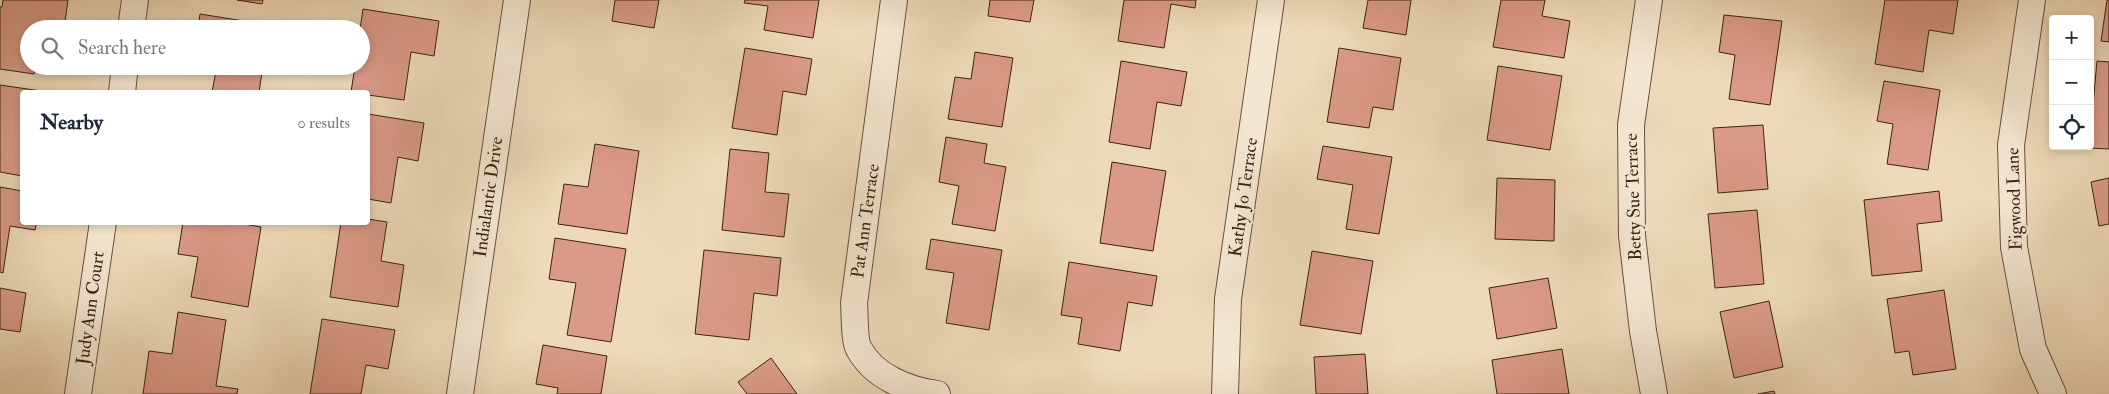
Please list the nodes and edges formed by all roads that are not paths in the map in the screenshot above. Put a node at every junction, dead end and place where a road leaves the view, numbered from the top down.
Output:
1 (135, 0) edge
2 (517, 0) edge
3 (894, 0) edge
4 (1271, 0) edge
5 (1649, 0) edge
6 (2032, 0) edge
7 (132, 20) edge
8 (124, 75) edge
9 (122, 90) edge
10 (103, 225) edge
11 (78, 394) edge
12 (460, 394) edge
13 (937, 394) edge
14 (1225, 394) edge
15 (1654, 394) edge
16 (2053, 394) edge

1 - 7 street
2 - 12 street, Indialantic Drive
3 - 13 street, Pat Ann Terrace
4 - 14 street, Kathy Jo Terrace
5 - 15 street, Betty Sue Terrace
6 - 16 street, Figwood Lane
8 - 9 street
10 - 11 street, Judy Ann Court

